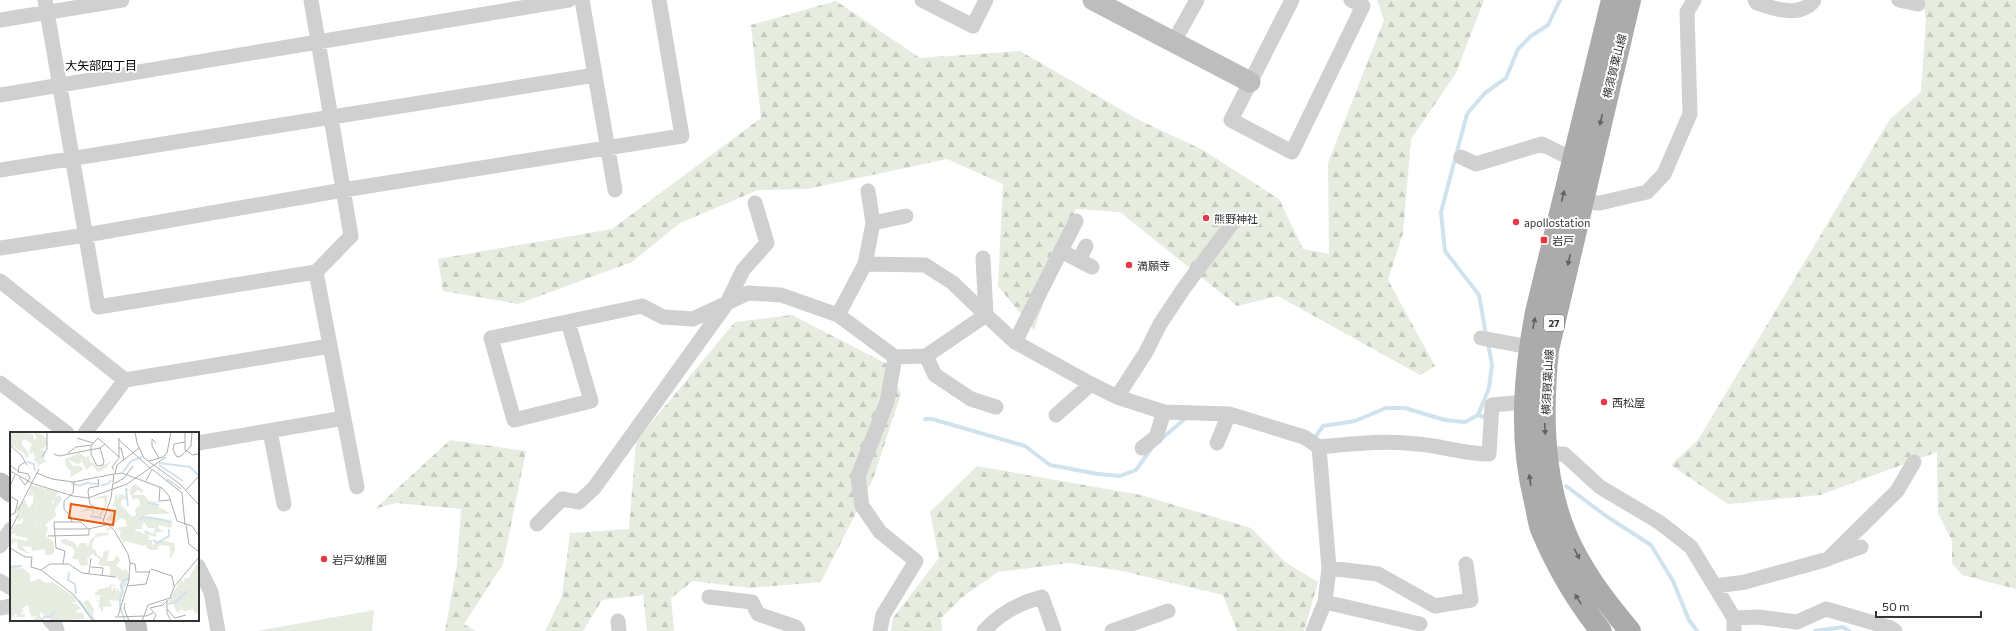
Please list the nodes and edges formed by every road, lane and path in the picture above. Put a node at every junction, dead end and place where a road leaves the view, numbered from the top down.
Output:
1 (122, 0) edge
2 (311, 0) edge
3 (569, 0) edge
4 (582, 0) edge
5 (659, 0) edge
6 (922, 0) edge
7 (986, 0) edge
8 (1093, 0) edge
9 (1197, 0) edge
10 (1292, 0) edge
11 (1351, 0) edge
12 (1612, 0) edge
13 (1630, 0) edge
14 (1694, 0) edge
15 (1755, 0) edge
16 (1814, 0) edge
17 (1899, 0) edge
18 (1918, 4) dead end
19 (46, 6) edge
20 (0, 20) edge
21 (318, 42) junction
22 (1173, 43) junction
23 (595, 75) junction
24 (1250, 82) junction
25 (59, 85) junction
26 (0, 95) edge
27 (331, 117) junction
28 (608, 148) junction
29 (1461, 157) dead end
30 (1572, 157) junction
31 (72, 158) junction
32 (0, 170) edge
33 (344, 190) junction
34 (615, 190) dead end
35 (868, 191) dead end
36 (1582, 202) junction
37 (755, 203) dead end
38 (906, 216) dead end
39 (1076, 221) dead end
40 (1233, 222) dead end
41 (873, 223) junction
42 (86, 235) junction
43 (1086, 246) dead end
44 (0, 248) edge
45 (1061, 251) junction
46 (983, 258) dead end
47 (1079, 260) junction
48 (865, 264) junction
49 (1092, 267) dead end
50 (316, 272) junction
51 (0, 281) edge
52 (727, 303) junction
53 (838, 315) junction
54 (986, 315) junction
55 (568, 322) junction
56 (1482, 338) dead end
57 (1014, 342) junction
58 (330, 346) junction
59 (1529, 347) junction
60 (926, 356) junction
61 (895, 357) junction
62 (125, 380) junction
63 (0, 383) edge
64 (1091, 384) junction
65 (1118, 397) junction
66 (1535, 401) junction
67 (996, 407) dead end
68 (1164, 412) junction
69 (1229, 414) junction
70 (1056, 415) dead end
71 (344, 418) junction
72 (270, 431) junction
73 (67, 432) edge
74 (86, 432) edge
75 (199, 443) edge
76 (1217, 443) dead end
77 (1319, 447) junction
78 (1142, 448) dead end
79 (1547, 454) junction
80 (1914, 462) dead end
81 (0, 484) edge
82 (357, 487) dead end
83 (10, 491) edge
84 (284, 504) dead end
85 (538, 524) dead end
86 (10, 531) edge
87 (0, 546) edge
88 (1861, 547) dead end
89 (1828, 559) junction
90 (1466, 564) dead end
91 (199, 568) edge
92 (1329, 568) junction
93 (0, 581) edge
94 (1716, 586) junction
95 (10, 587) edge
96 (710, 597) dead end
97 (1325, 602) junction
98 (10, 606) edge
99 (1435, 606) junction
100 (0, 608) edge
101 (1168, 611) dead end
102 (51, 621) edge
103 (135, 621) edge
104 (1420, 624) junction
105 (1734, 625) edge
106 (57, 631) edge
107 (137, 631) edge
108 (218, 631) edge
109 (798, 631) edge
110 (880, 631) edge
111 (984, 631) edge
112 (1054, 631) edge
113 (1112, 631) edge
114 (1313, 631) edge
115 (1403, 631) edge
116 (1601, 631) edge
117 (1630, 631) edge
118 (1895, 631) edge

1 - 19 street
2 - 21 street
3 - 21 street
4 - 23 street
5 - 28 street
6 - 7 street
8 - 22 street
9 - 22 street
10 - 24 street
11 - 24 street
12 - 30 main road, 横須賀葉山線 / 27
13 -> 36 main road, 横須賀葉山線 / 27
14 - 36 street
15 - 16 street
17 - 18 street
19 - 20 street
19 - 25 street
21 - 25 street
21 - 27 street
22 - 24 street
23 - 27 street
23 - 28 street
25 - 26 street
25 - 31 street
27 - 31 street
27 - 33 street
28 - 33 street
28 - 34 street
29 - 30 street
59 -> 30 main road, 横須賀葉山線 / 27
31 - 32 street
31 - 42 street
33 - 42 street
33 - 50 street
35 - 41 street
36 -> 66 main road, 横須賀葉山線 / 27
37 - 52 street
38 - 41 street
39 - 45 street
40 - 65 street
41 - 48 street
42 - 44 street
42 - 50 street
43 - 47 street
45 - 47 street
45 - 57 street
46 - 54 street
47 - 49 street
48 - 53 street
48 - 54 street
50 - 58 street
51 - 62 street
52 - 53 street
52 - 55 street
52 - 85 street
53 - 61 street
54 - 57 street
54 - 60 street
55 - 55 street
56 - 59 street
57 - 64 street
58 - 62 street
58 - 71 street
59 - 66 main road, 横須賀葉山線 / 27
60 - 61 street
60 - 67 street
61 - 110 street
62 - 74 street
63 - 73 street
64 - 65 street
64 - 70 street
65 - 68 street
66 - 77 street
66 -> 79 main road, 横須賀葉山線 / 27
116 -> 66 main road, 横須賀葉山線 / 27
68 - 69 street
68 - 78 street
69 - 76 street
69 - 77 street
71 - 72 street
71 - 82 street
72 - 75 street
72 - 84 street
77 - 92 street
79 - 94 street
79 -> 117 main road, 横須賀葉山線 / 27
80 - 89 street
81 - 83 street
86 - 87 street
88 - 89 street
89 - 94 street
90 - 99 street
91 - 108 street
92 - 97 street
92 - 99 street
93 - 95 street
94 - 105 street
96 - 109 street
97 - 104 street
97 - 114 street
98 - 100 street
99 - 104 street
101 - 113 street
102 - 106 street
103 - 107 street
104 - 115 street
105 - 118 street
111 - 112 street

